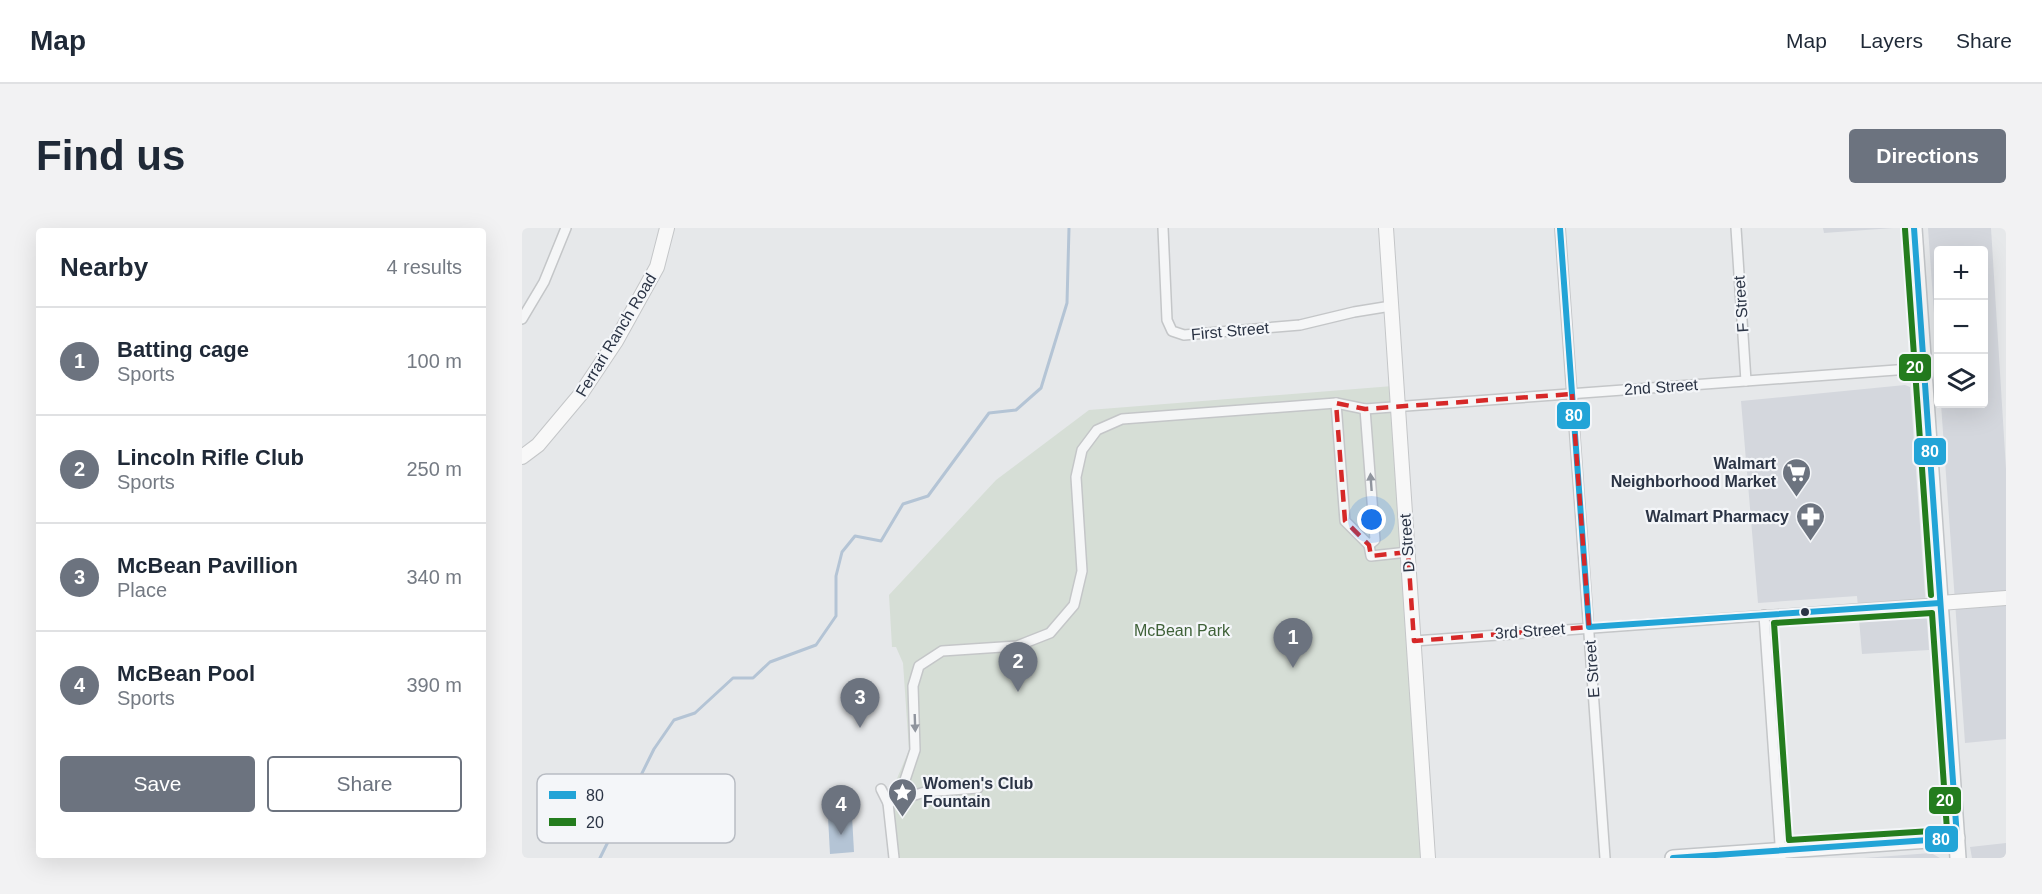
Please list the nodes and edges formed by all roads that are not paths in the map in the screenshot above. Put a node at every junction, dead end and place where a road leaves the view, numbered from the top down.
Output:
1 (567, 228) edge
2 (667, 228) edge
3 (1163, 228) edge
4 (1386, 228) edge
5 (1560, 228) edge
6 (1736, 228) edge
7 (1914, 228) edge
8 (1391, 306) junction
9 (522, 319) edge
10 (1923, 368) junction
11 (1746, 381) junction
12 (1572, 394) junction
13 (1336, 403) junction
14 (1398, 407) junction
15 (1365, 409) junction
16 (522, 457) edge
17 (1369, 545) junction
18 (1408, 552) junction
19 (2006, 598) edge
20 (1940, 603) junction
21 (1764, 615) junction
22 (1589, 627) junction
23 (1414, 641) junction
24 (978, 788) dead end
25 (881, 789) dead end
26 (893, 802) junction
27 (1957, 838) junction
28 (1781, 854) edge
29 (894, 858) edge
30 (1428, 858) edge
31 (1605, 858) edge
32 (1673, 858) edge
33 (1958, 858) edge

1 - 9 street
2 - 16 street, Ferrari Ranch Road
3 - 8 street, First Street
4 - 8 street, D Street
5 - 12 street, E Street
6 - 11 street, F Street
7 - 10 main road
8 - 14 street, D Street
10 - 11 street, 2nd Street
10 - 20 main road
11 - 12 street, 2nd Street
12 - 14 street, 2nd Street
12 - 22 street, E Street
13 - 15 street, 2nd Street
13 - 17 street
13 -> 26 street, 2nd Street
14 - 15 street, 2nd Street
14 - 18 street, D Street
17 -> 15 street
17 - 18 street
18 - 23 street, D Street
19 - 20 street, 3rd Street
20 - 21 street, 3rd Street
20 - 27 main road
21 - 22 street, 3rd Street
21 - 28 street
22 - 23 street, 3rd Street
22 - 31 street, E Street
23 - 30 street, D Street
24 - 26 street
25 - 26 street
26 - 29 street
27 - 28 main road
27 - 33 main road
28 - 32 main road

